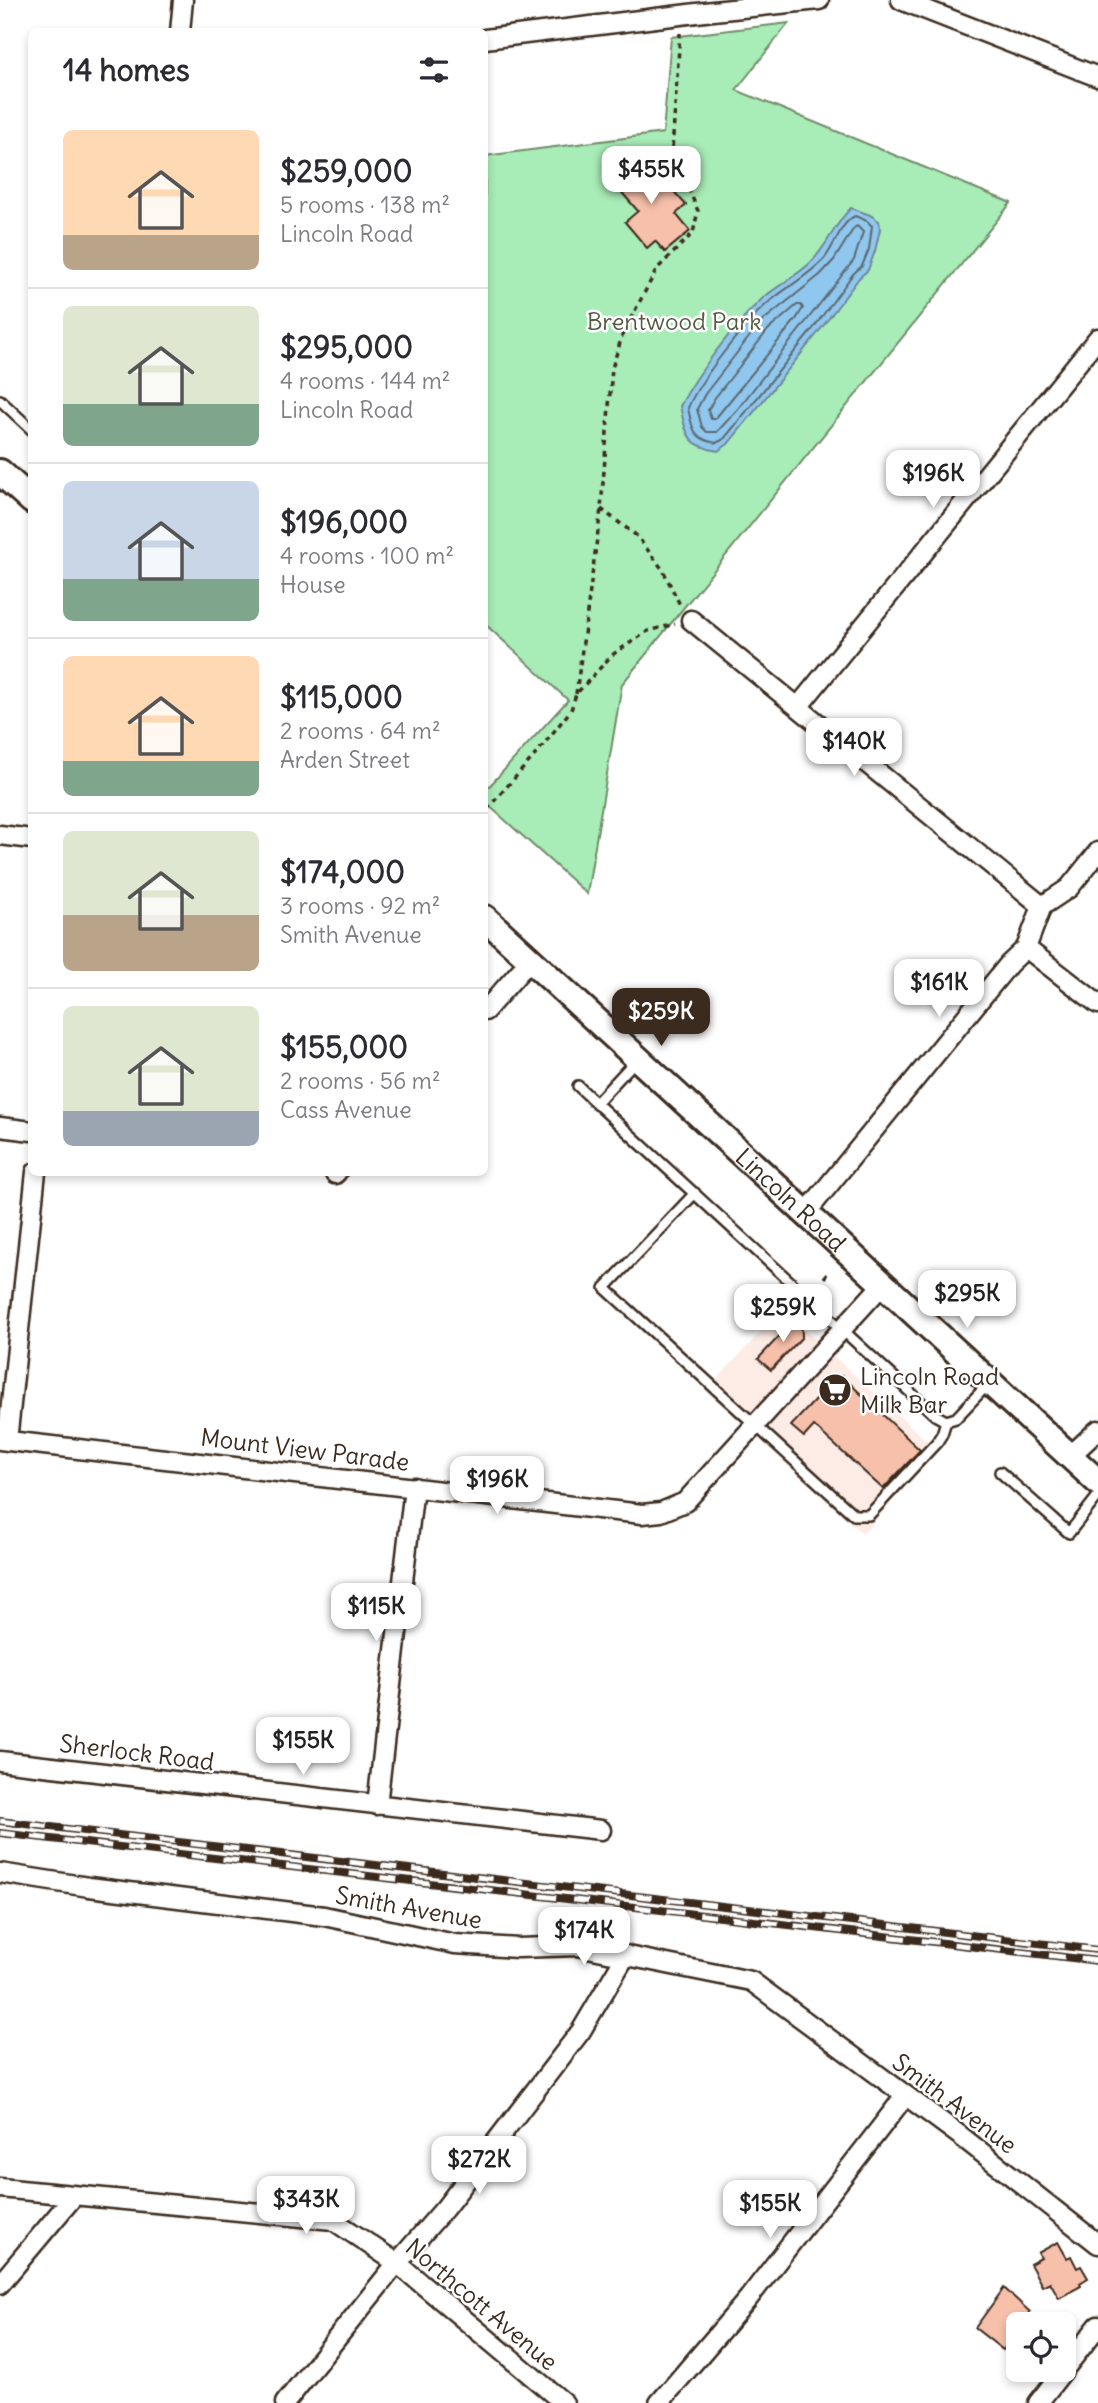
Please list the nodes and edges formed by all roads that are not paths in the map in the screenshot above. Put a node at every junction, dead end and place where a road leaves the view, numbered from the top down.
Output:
1 (183, 0) edge
2 (819, 0) edge
3 (901, 0) edge
4 (180, 28) edge
5 (488, 39) edge
6 (1098, 77) edge
7 (1098, 338) edge
8 (0, 400) edge
9 (28, 426) edge
10 (0, 472) edge
11 (28, 497) edge
12 (691, 620) road end
13 (798, 707) junction
14 (0, 835) edge
15 (28, 838) edge
16 (1098, 852) edge
17 (1042, 906) junction
18 (488, 921) edge
19 (1026, 948) junction
20 (530, 960) junction
21 (1098, 1004) edge
22 (488, 1008) edge
23 (638, 1057) junction
24 (578, 1086) dead end
25 (596, 1103) junction
26 (0, 1127) edge
27 (28, 1130) edge
28 (36, 1176) edge
29 (695, 1193) junction
30 (806, 1213) junction
31 (883, 1284) junction
32 (842, 1329) junction
33 (989, 1382) junction
34 (946, 1421) junction
35 (755, 1426) junction
36 (1098, 1430) edge
37 (4, 1440) edge
38 (1070, 1456) junction
39 (1000, 1472) dead end
40 (1098, 1482) edge
41 (414, 1487) junction
42 (1098, 1496) edge
43 (0, 1761) edge
44 (377, 1805) junction
45 (601, 1830) dead end
46 (0, 1873) edge
47 (626, 1955) junction
48 (905, 2096) junction
49 (0, 2188) edge
50 (74, 2196) junction
51 (1098, 2244) edge
52 (397, 2263) junction
53 (0, 2284) edge
54 (1098, 2326) edge
55 (285, 2403) edge
56 (564, 2403) edge
57 (659, 2403) edge
58 (1038, 2403) edge

1 - 4 street
2 - 5 street
3 - 6 street
7 - 13 street
8 - 9 lane
10 - 11 main road
12 - 13 street
13 - 17 street
14 - 15 street
16 - 17 street
17 - 19 street
18 - 20 main road, Lincoln Road
19 - 21 street
19 - 30 street
20 - 22 street
20 - 23 main road, Lincoln Road
23 - 25 lane
23 - 30 main road, Lincoln Road
24 - 25 lane
25 - 29 lane
26 - 27 street
28 - 37 street
29 - 32 lane
29 - 35 lane
30 - 31 main road, Lincoln Road
31 - 32 street, Mount View Parade
31 - 33 main road, Lincoln Road
32 - 34 lane
32 - 35 street, Mount View Parade
33 - 34 lane
33 - 38 main road, Lincoln Road
34 - 35 lane
35 - 41 street, Mount View Parade
36 - 38 street
37 - 41 street, Mount View Parade
38 - 40 main road, Lincoln Road
39 - 42 lane
41 - 44 street
43 - 44 street, Sherlock Road
44 - 45 street, Sherlock Road
46 - 47 street, Smith Avenue
47 - 48 street, Smith Avenue
47 - 52 street
48 - 51 street, Smith Avenue
48 - 57 street
49 - 50 street, Northcott Avenue
50 - 52 street, Northcott Avenue
50 - 53 street
52 - 55 street
52 - 56 street, Northcott Avenue
54 - 58 street

